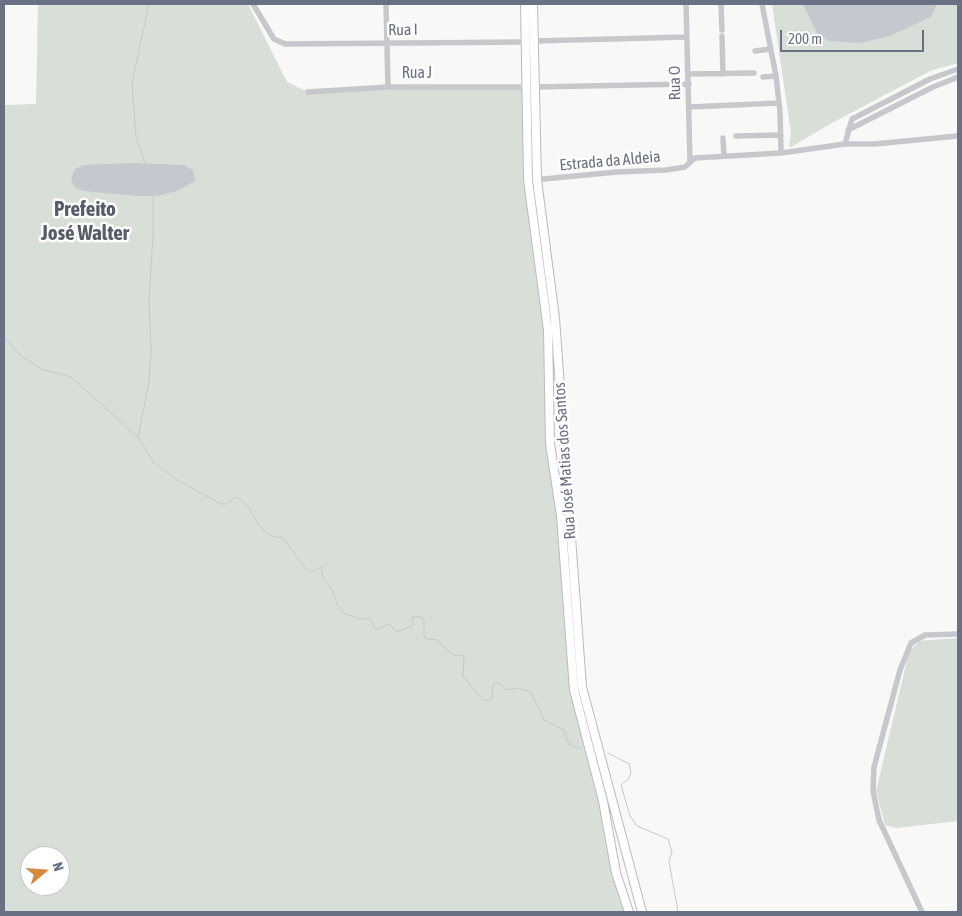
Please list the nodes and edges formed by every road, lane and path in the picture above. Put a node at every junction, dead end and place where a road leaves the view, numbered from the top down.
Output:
1 (253, 4) edge
2 (386, 4) edge
3 (525, 4) edge
4 (533, 4) edge
5 (686, 4) edge
6 (721, 4) edge
7 (762, 4) edge
8 (687, 37) junction
9 (530, 41) junction
10 (387, 44) junction
11 (770, 49) junction
12 (755, 51) dead end
13 (958, 70) edge
14 (754, 73) dead end
15 (689, 74) junction
16 (723, 74) junction
17 (776, 76) junction
18 (763, 77) dead end
19 (958, 77) edge
20 (689, 84) junction
21 (388, 87) junction
22 (530, 87) junction
23 (308, 92) dead end
24 (779, 103) junction
25 (689, 107) junction
26 (848, 130) junction
27 (781, 135) junction
28 (736, 136) dead end
29 (958, 136) edge
30 (723, 138) dead end
31 (845, 144) junction
32 (781, 153) junction
33 (724, 156) junction
34 (690, 162) junction
35 (532, 180) junction
36 (548, 422) junction
37 (563, 422) junction
38 (550, 444) junction
39 (564, 444) junction
40 (958, 634) edge
41 (629, 863) junction
42 (614, 864) junction
43 (633, 878) junction
44 (619, 882) junction
45 (629, 912) edge
46 (642, 912) edge
47 (922, 912) edge

1 - 10 street, Rua I
2 - 10 street
3 - 9 main road, Rua José Matias dos Santos
4 - 9 main road, Rua José Matias dos Santos
5 - 8 street, Rua O
6 - 16 street
7 - 11 street
8 - 9 street, Rua I
8 - 15 street, Rua O
9 - 10 street, Rua I
9 - 22 main road, Rua José Matias dos Santos
10 - 21 street
11 - 12 street
11 - 17 street
13 - 26 street
14 - 16 street
15 - 16 street
15 - 20 street, Rua O
17 - 18 street
17 - 24 street
19 - 26 street
20 - 22 street, Rua J
20 - 25 street, Rua O
21 - 22 street, Rua J
21 - 23 street, Rua J
22 - 35 main road, Rua José Matias dos Santos
24 - 25 street
24 - 27 street
25 - 34 street, Rua O
26 - 31 street
27 - 28 street
27 - 32 street
29 - 31 street, Estrada da Aldeia
30 - 33 street
31 - 32 street, Estrada da Aldeia
32 - 33 street, Estrada da Aldeia
33 - 34 street, Estrada da Aldeia
34 - 35 street, Estrada da Aldeia
35 - 36 main road, Rua José Matias dos Santos
35 - 37 main road, Rua José Matias dos Santos
36 - 37 main road
36 - 38 main road, Rua José Matias dos Santos
37 - 39 main road, Rua José Matias dos Santos
38 - 39 main road
38 - 42 main road, Rua José Matias dos Santos
39 - 41 main road, Rua José Matias dos Santos
40 - 47 street
41 - 42 main road
41 - 43 main road, Rua José Matias dos Santos
42 - 44 main road, Rua José Matias dos Santos
43 - 44 main road
43 - 46 main road, Rua José Matias dos Santos
44 - 45 main road, Rua José Matias dos Santos

